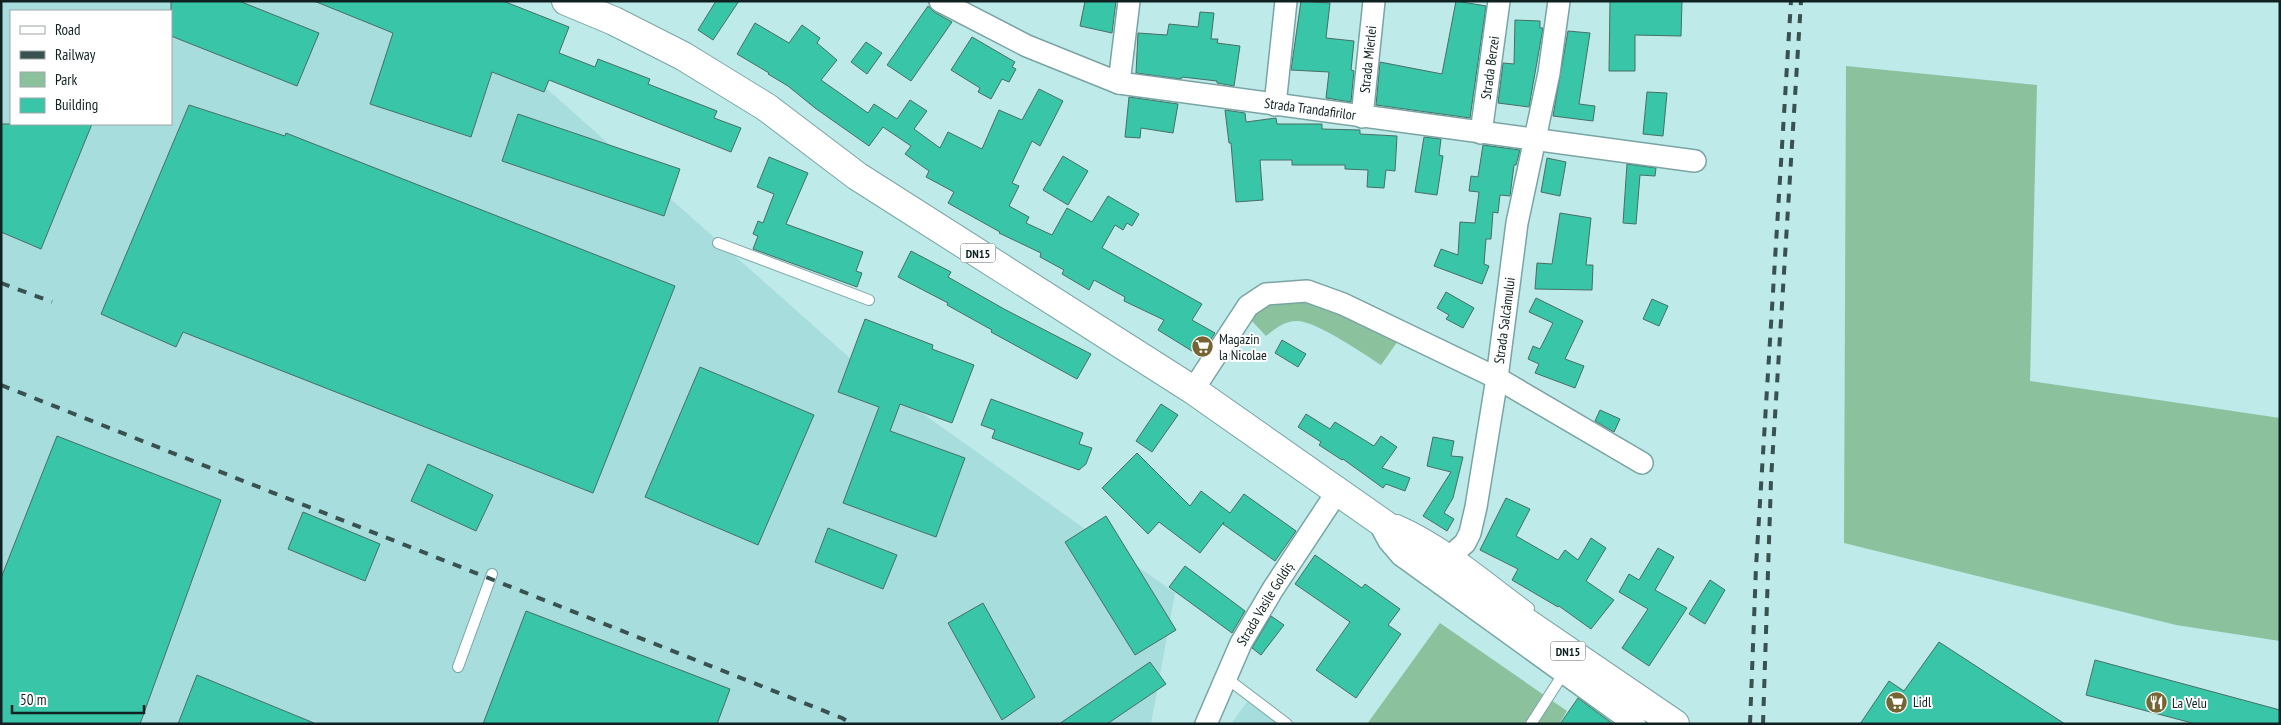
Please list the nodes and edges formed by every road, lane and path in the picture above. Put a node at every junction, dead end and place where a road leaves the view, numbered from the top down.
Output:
1 (566, 1) edge
2 (940, 1) edge
3 (1130, 1) edge
4 (1286, 1) edge
5 (1374, 1) edge
6 (1499, 1) edge
7 (1559, 1) edge
8 (1119, 83) junction
9 (1275, 105) junction
10 (1362, 117) junction
11 (1481, 133) junction
12 (1536, 140) junction
13 (1695, 160) dead end
14 (718, 243) dead end
15 (869, 300) dead end
16 (1497, 378) junction
17 (1193, 390) junction
18 (1642, 463) dead end
19 (1337, 492) junction
20 (1381, 522) junction
21 (1458, 565) junction
22 (492, 574) dead end
23 (1540, 616) dead end
24 (1570, 663) junction
25 (458, 667) dead end
26 (1225, 677) junction
27 (1206, 724) edge
28 (1287, 724) edge
29 (1531, 724) edge
30 (1635, 724) edge
31 (1675, 724) edge

1 - 17 main road, DN15
2 - 8 street, Strada Trandafirilor
3 - 8 street
4 - 9 street
5 - 10 street, Strada Mierlei
6 - 11 street, Strada Berzei
7 - 12 street, Strada Salcâmului
8 - 9 street, Strada Trandafirilor
9 - 10 street, Strada Trandafirilor
10 - 11 street, Strada Trandafirilor
11 - 12 street, Strada Trandafirilor
12 - 13 street, Strada Trandafirilor
12 - 16 street, Strada Salcâmului
14 - 15 lane
16 - 17 street
16 - 18 street
16 - 21 street, Strada Salcâmului
17 - 19 main road, DN15
19 - 20 main road, DN15
19 - 26 street, Strada Vasile Goldiș
20 - 21 main road, DN15
20 - 24 street
21 - 23 lane
21 - 24 main road, DN15
22 - 25 lane
24 - 29 lane
24 - 30 street
24 - 31 main road, DN15
26 - 27 street, Strada Vasile Goldiș
26 - 28 lane

